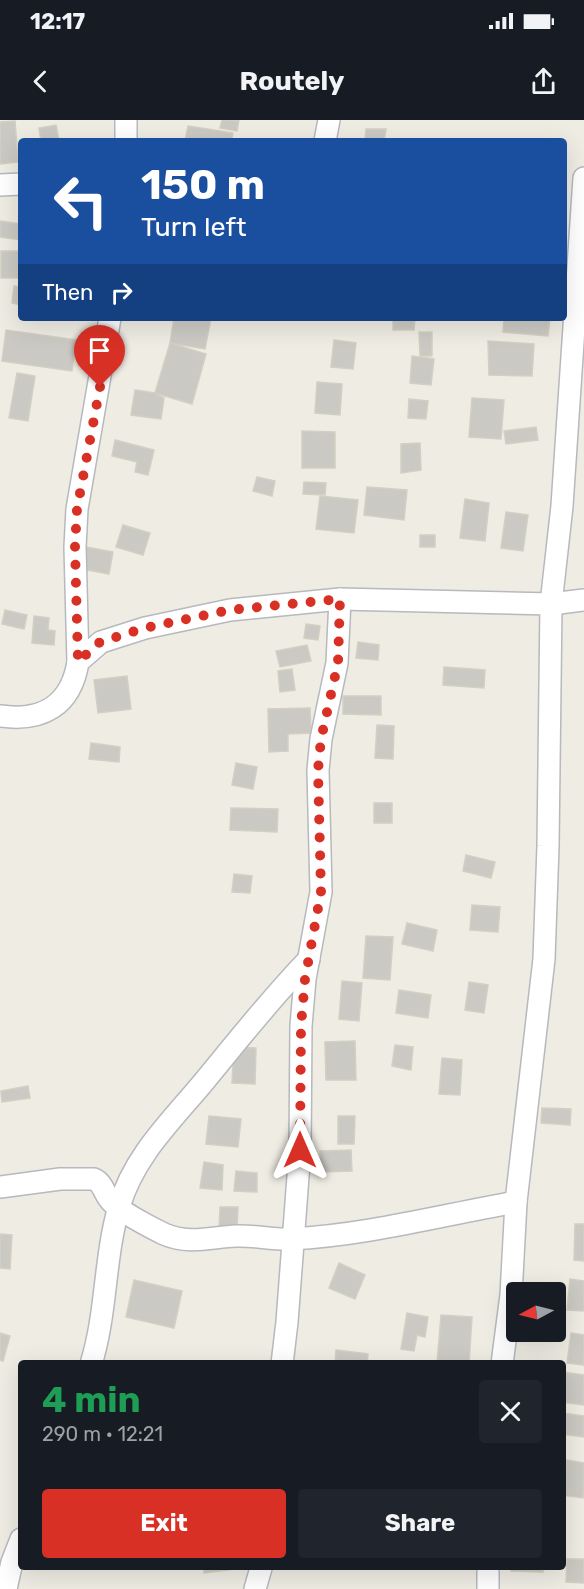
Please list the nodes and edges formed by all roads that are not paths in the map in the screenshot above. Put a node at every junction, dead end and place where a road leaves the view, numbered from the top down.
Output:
1 (126, 120) edge
2 (329, 120) edge
3 (126, 138) edge
4 (326, 138) edge
5 (584, 178) edge
6 (18, 184) edge
7 (0, 185) edge
8 (110, 321) edge
9 (340, 599) junction
10 (584, 600) edge
11 (551, 604) junction
12 (78, 662) junction
13 (0, 716) edge
14 (309, 959) junction
15 (0, 1187) edge
16 (516, 1202) junction
17 (119, 1207) junction
18 (293, 1239) junction
19 (92, 1360) edge
20 (282, 1360) edge
21 (503, 1360) edge
22 (18, 1547) edge
23 (260, 1570) edge
24 (488, 1570) edge
25 (6, 1589) edge
26 (255, 1589) edge
27 (488, 1589) edge

1 - 3 street
2 - 4 street
5 - 11 street
6 - 7 street
8 - 12 street
9 - 11 street
9 - 12 street
9 - 14 street
10 - 11 street
11 - 16 street
12 - 13 street
14 - 17 street
14 - 18 street
15 - 17 street
16 - 18 street
16 - 21 street
17 - 18 street
17 - 19 street
18 - 20 street
22 - 25 street
23 - 26 street
24 - 27 street

